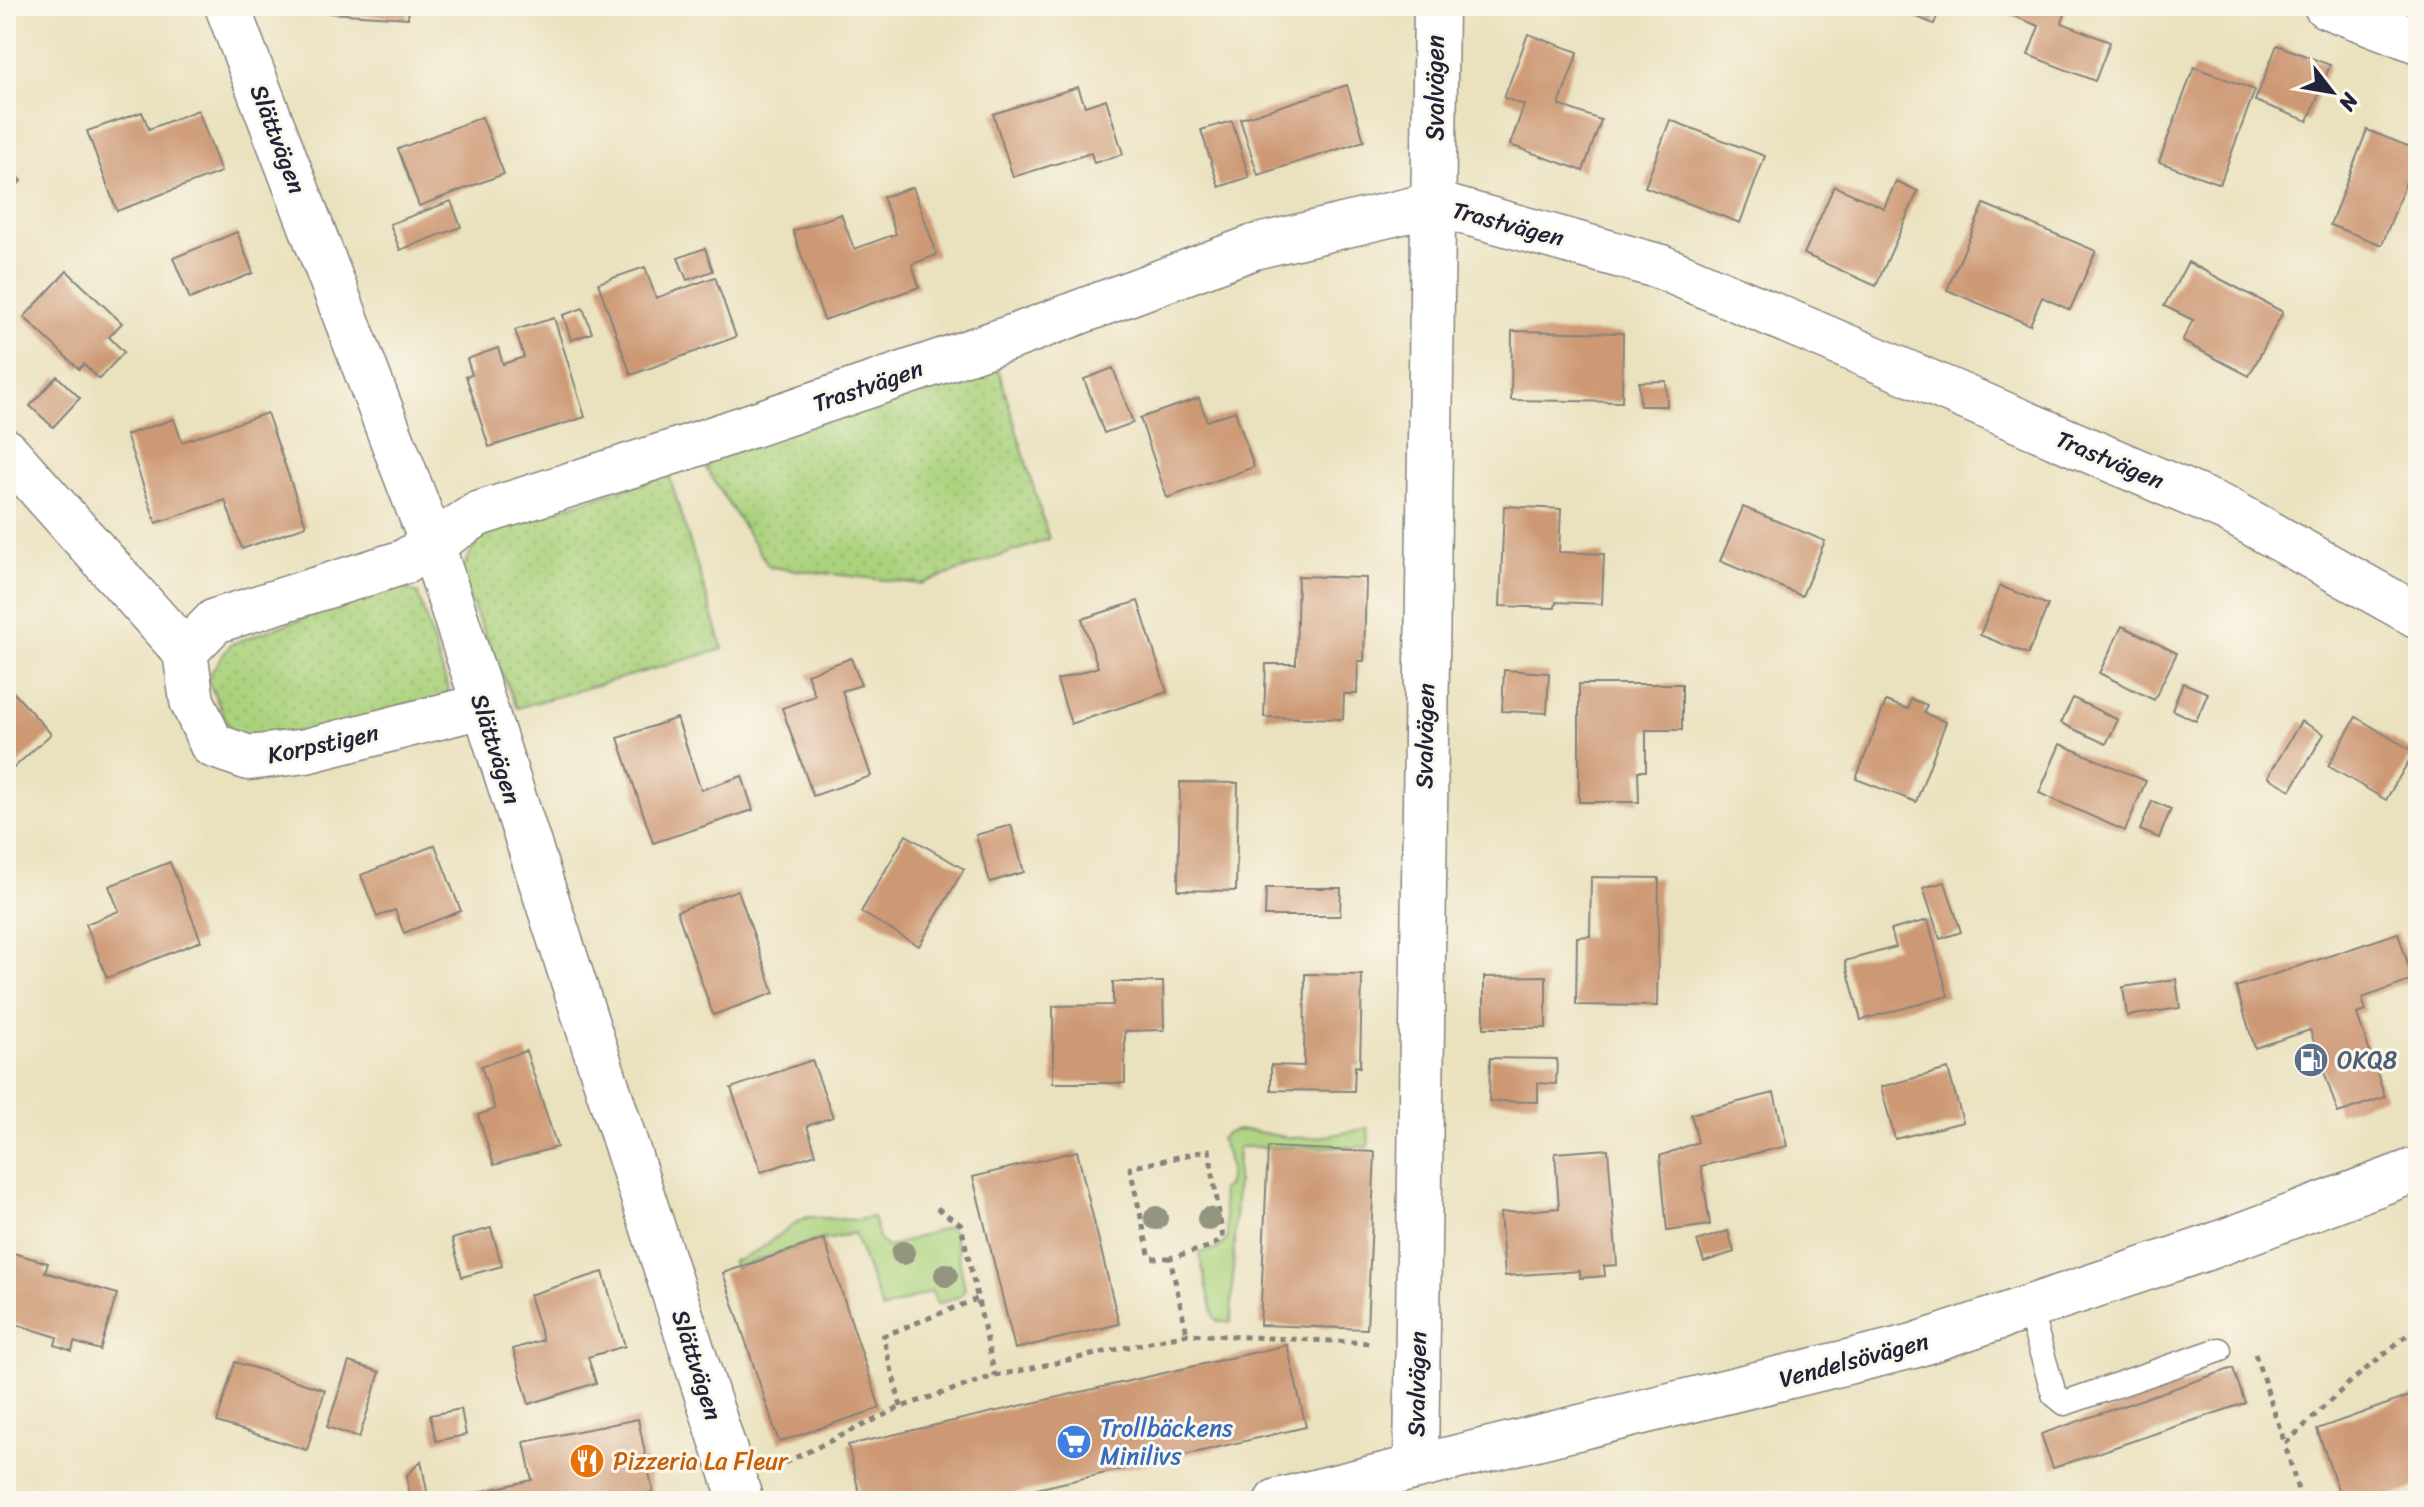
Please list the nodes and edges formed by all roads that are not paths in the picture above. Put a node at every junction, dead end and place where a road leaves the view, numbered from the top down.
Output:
1 (227, 6) edge
2 (1436, 6) edge
3 (2326, 6) edge
4 (2418, 41) edge
5 (1435, 204) junction
6 (6, 451) edge
7 (432, 544) junction
8 (2418, 616) edge
9 (185, 652) junction
10 (482, 706) junction
11 (2418, 1169) edge
12 (2028, 1306) junction
13 (2219, 1350) road end
14 (1416, 1466) junction
15 (739, 1494) edge
16 (1277, 1501) edge

1 - 7 street, Slättvägen
2 - 5 street, Svalvägen
3 - 4 street
5 - 7 street, Trastvägen
5 - 8 street, Trastvägen
5 - 14 street, Svalvägen
6 - 9 street
7 - 9 street
7 - 10 street, Slättvägen
9 - 10 street, Korpstigen
10 - 15 street, Slättvägen
11 - 12 street, Vendelsövägen
12 - 13 lane
12 - 14 street, Vendelsövägen
14 - 16 street, Vendelsövägen

